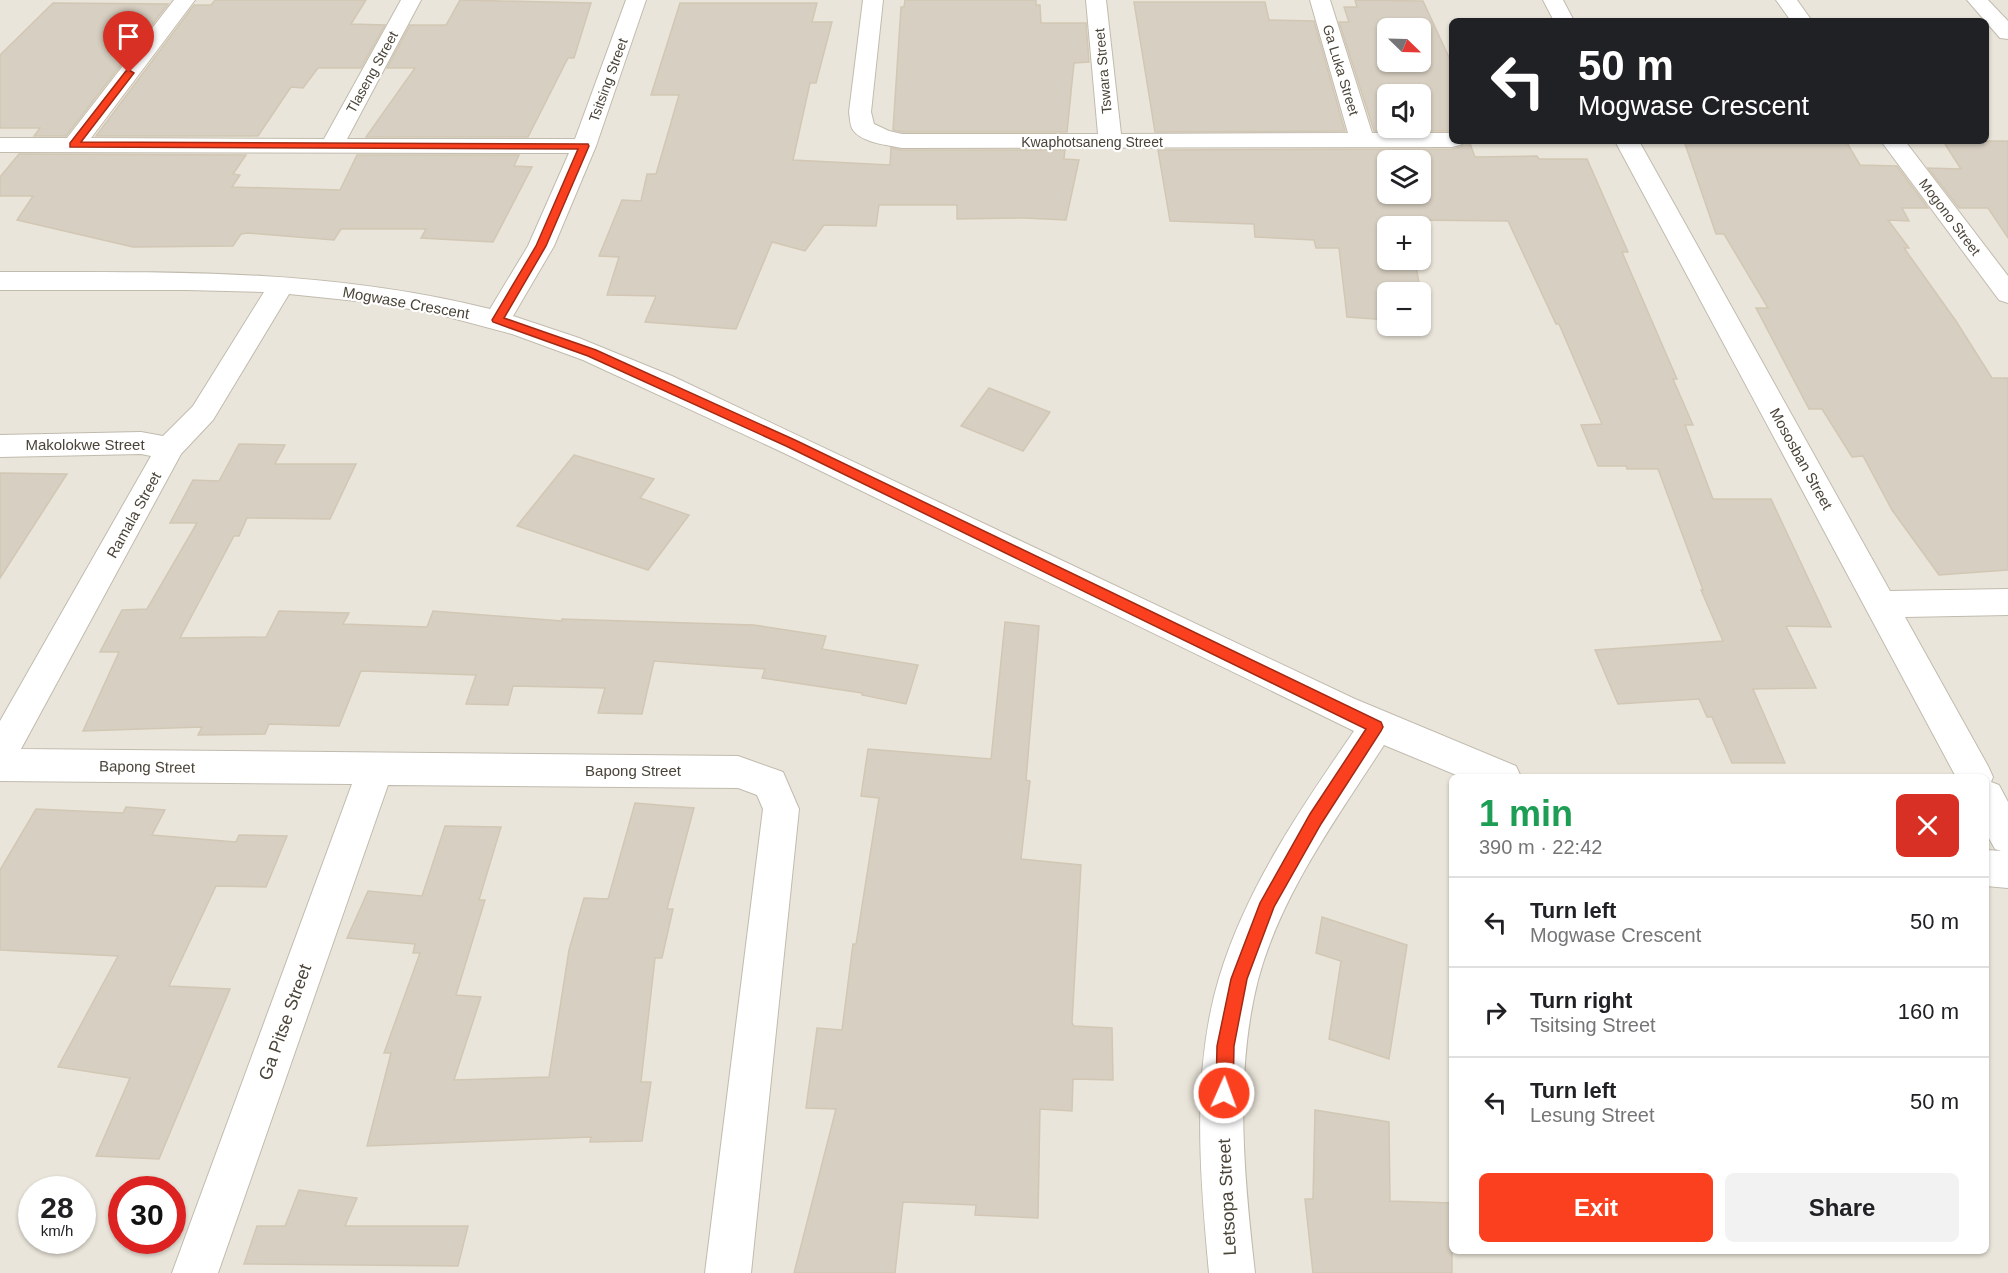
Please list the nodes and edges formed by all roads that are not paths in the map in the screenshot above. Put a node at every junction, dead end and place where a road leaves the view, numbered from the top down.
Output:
1 (184, 0) edge
2 (411, 0) edge
3 (636, 0) edge
4 (873, 0) edge
5 (1096, 0) edge
6 (1320, 0) edge
7 (1553, 0) edge
8 (1786, 0) edge
9 (1977, 0) edge
10 (1562, 18) edge
11 (1800, 18) edge
12 (2008, 33) edge
13 (1362, 140) junction
14 (1449, 140) edge
15 (1110, 142) junction
16 (1629, 144) edge
17 (1895, 144) edge
18 (0, 145) edge
19 (74, 145) junction
20 (333, 145) junction
21 (584, 146) junction
22 (0, 281) edge
23 (281, 286) junction
24 (2008, 294) edge
25 (497, 320) junction
26 (0, 446) edge
27 (169, 448) junction
28 (2008, 602) edge
29 (1880, 604) junction
30 (1376, 727) junction
31 (0, 754) edge
32 (0, 765) edge
33 (375, 770) junction
34 (1495, 774) edge
35 (1973, 774) edge
36 (1989, 802) edge
37 (2008, 837) edge
38 (1989, 868) edge
39 (2008, 870) edge
40 (195, 1273) edge
41 (728, 1273) edge
42 (1232, 1273) edge

1 - 19 street
2 - 20 street, Tlaseng Street
3 - 21 street, Tsitsing Street
4 - 15 street, Kwaphotsaneng Street
5 - 15 street, Tswara Street
6 - 13 street, Ga Luka Street
7 - 10 street
8 - 11 street
9 - 12 street
13 - 14 street, Kwaphotsaneng Street
13 - 15 street, Kwaphotsaneng Street
16 - 29 street, Mososban Street
17 - 24 street, Mogono Street
18 - 19 street
19 - 20 street
20 - 21 street
21 - 25 street, Tsitsing Street
22 - 23 street, Mogwase Crescent
23 - 25 street, Mogwase Crescent
23 - 27 street, Ramala Street
25 - 30 street, Mogwase Crescent
26 - 27 street, Makolokwe Street
27 - 31 street, Ramala Street
28 - 29 street
29 - 35 street, Mososban Street
30 - 34 street, Mogwase Crescent
30 - 42 street, Letsopa Street
32 - 33 street, Bapong Street
33 - 40 street, Ga Pitse Street
33 - 41 street, Bapong Street
36 - 37 street
38 - 39 street

